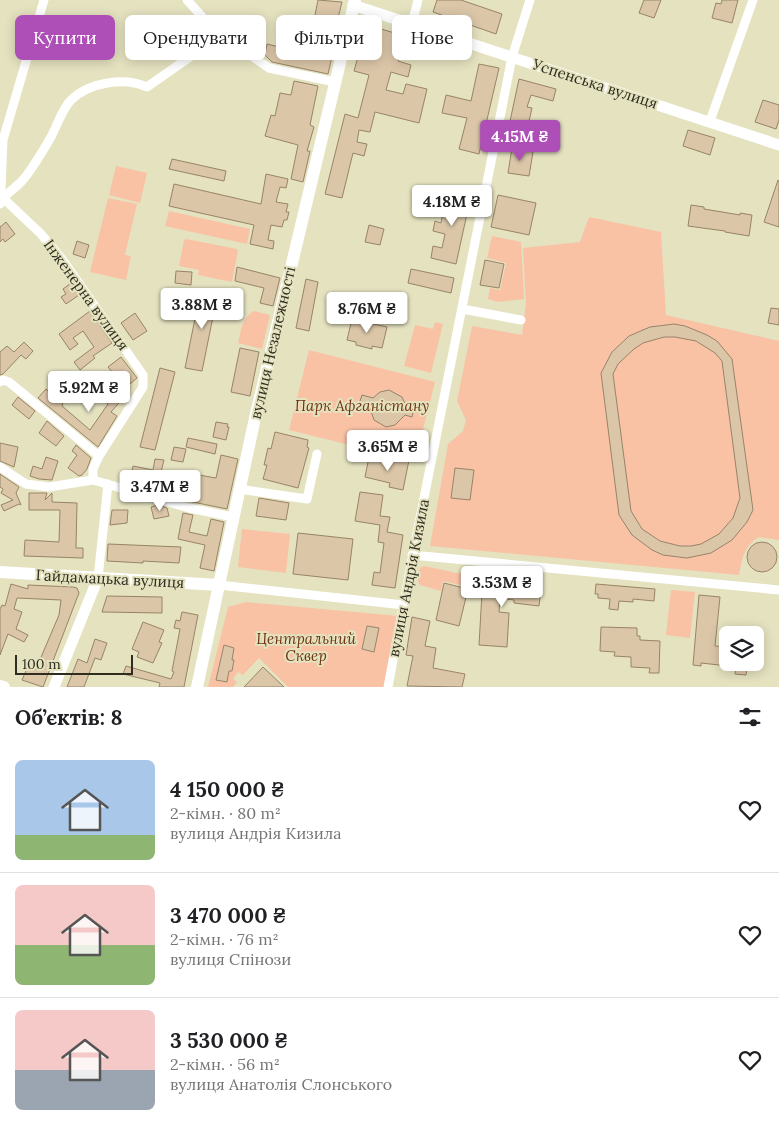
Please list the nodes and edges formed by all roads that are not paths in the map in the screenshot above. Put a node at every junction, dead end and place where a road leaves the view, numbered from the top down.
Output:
1 (44, 0) edge
2 (187, 0) edge
3 (418, 0) edge
4 (530, 0) edge
5 (753, 0) edge
6 (354, 2) edge
7 (201, 15) edge
8 (414, 15) edge
9 (392, 16) edge
10 (472, 44) edge
11 (512, 57) junction
12 (185, 60) edge
13 (257, 60) edge
14 (335, 82) junction
15 (710, 121) junction
16 (779, 145) edge
17 (2, 201) edge
18 (462, 309) junction
19 (521, 320) dead end
20 (0, 382) edge
21 (317, 454) dead end
22 (99, 456) junction
23 (0, 467) edge
24 (93, 480) junction
25 (108, 484) junction
26 (239, 489) junction
27 (233, 517) junction
28 (412, 555) junction
29 (0, 572) edge
30 (98, 578) junction
31 (219, 585) junction
32 (779, 590) edge
33 (404, 605) junction
34 (0, 686) edge
35 (4, 687) edge
36 (54, 687) edge
37 (197, 687) edge
38 (388, 687) edge

1 - 17 street
2 - 7 street
3 - 8 street
4 - 11 street, вулиця Андрія Кизила
5 - 15 street
6 - 9 street, Успенська вулиця
6 - 14 main road, вулиця Незалежності
10 - 11 street, Успенська вулиця
11 - 15 street, Успенська вулиця
11 - 18 street, вулиця Андрія Кизила
12 - 17 street
13 - 14 street
14 - 26 main road, вулиця Незалежності
15 - 16 street, Успенська вулиця
17 - 22 street, Інженерна вулиця
18 - 19 street
18 - 28 street, вулиця Андрія Кизила
20 - 22 street
21 - 26 street
22 - 24 street, Інженерна вулиця
23 - 24 street
24 - 25 street
25 - 27 street
25 - 30 street
26 - 27 main road, вулиця Незалежності
27 - 31 main road, вулиця Незалежності
28 - 32 street
28 - 33 street, вулиця Андрія Кизила
29 - 30 main road, Гайдамацька вулиця
30 - 31 main road, Гайдамацька вулиця
30 - 36 street
31 - 33 street
31 - 37 main road, вулиця Незалежності
33 - 38 street, вулиця Андрія Кизила
34 - 35 main road

